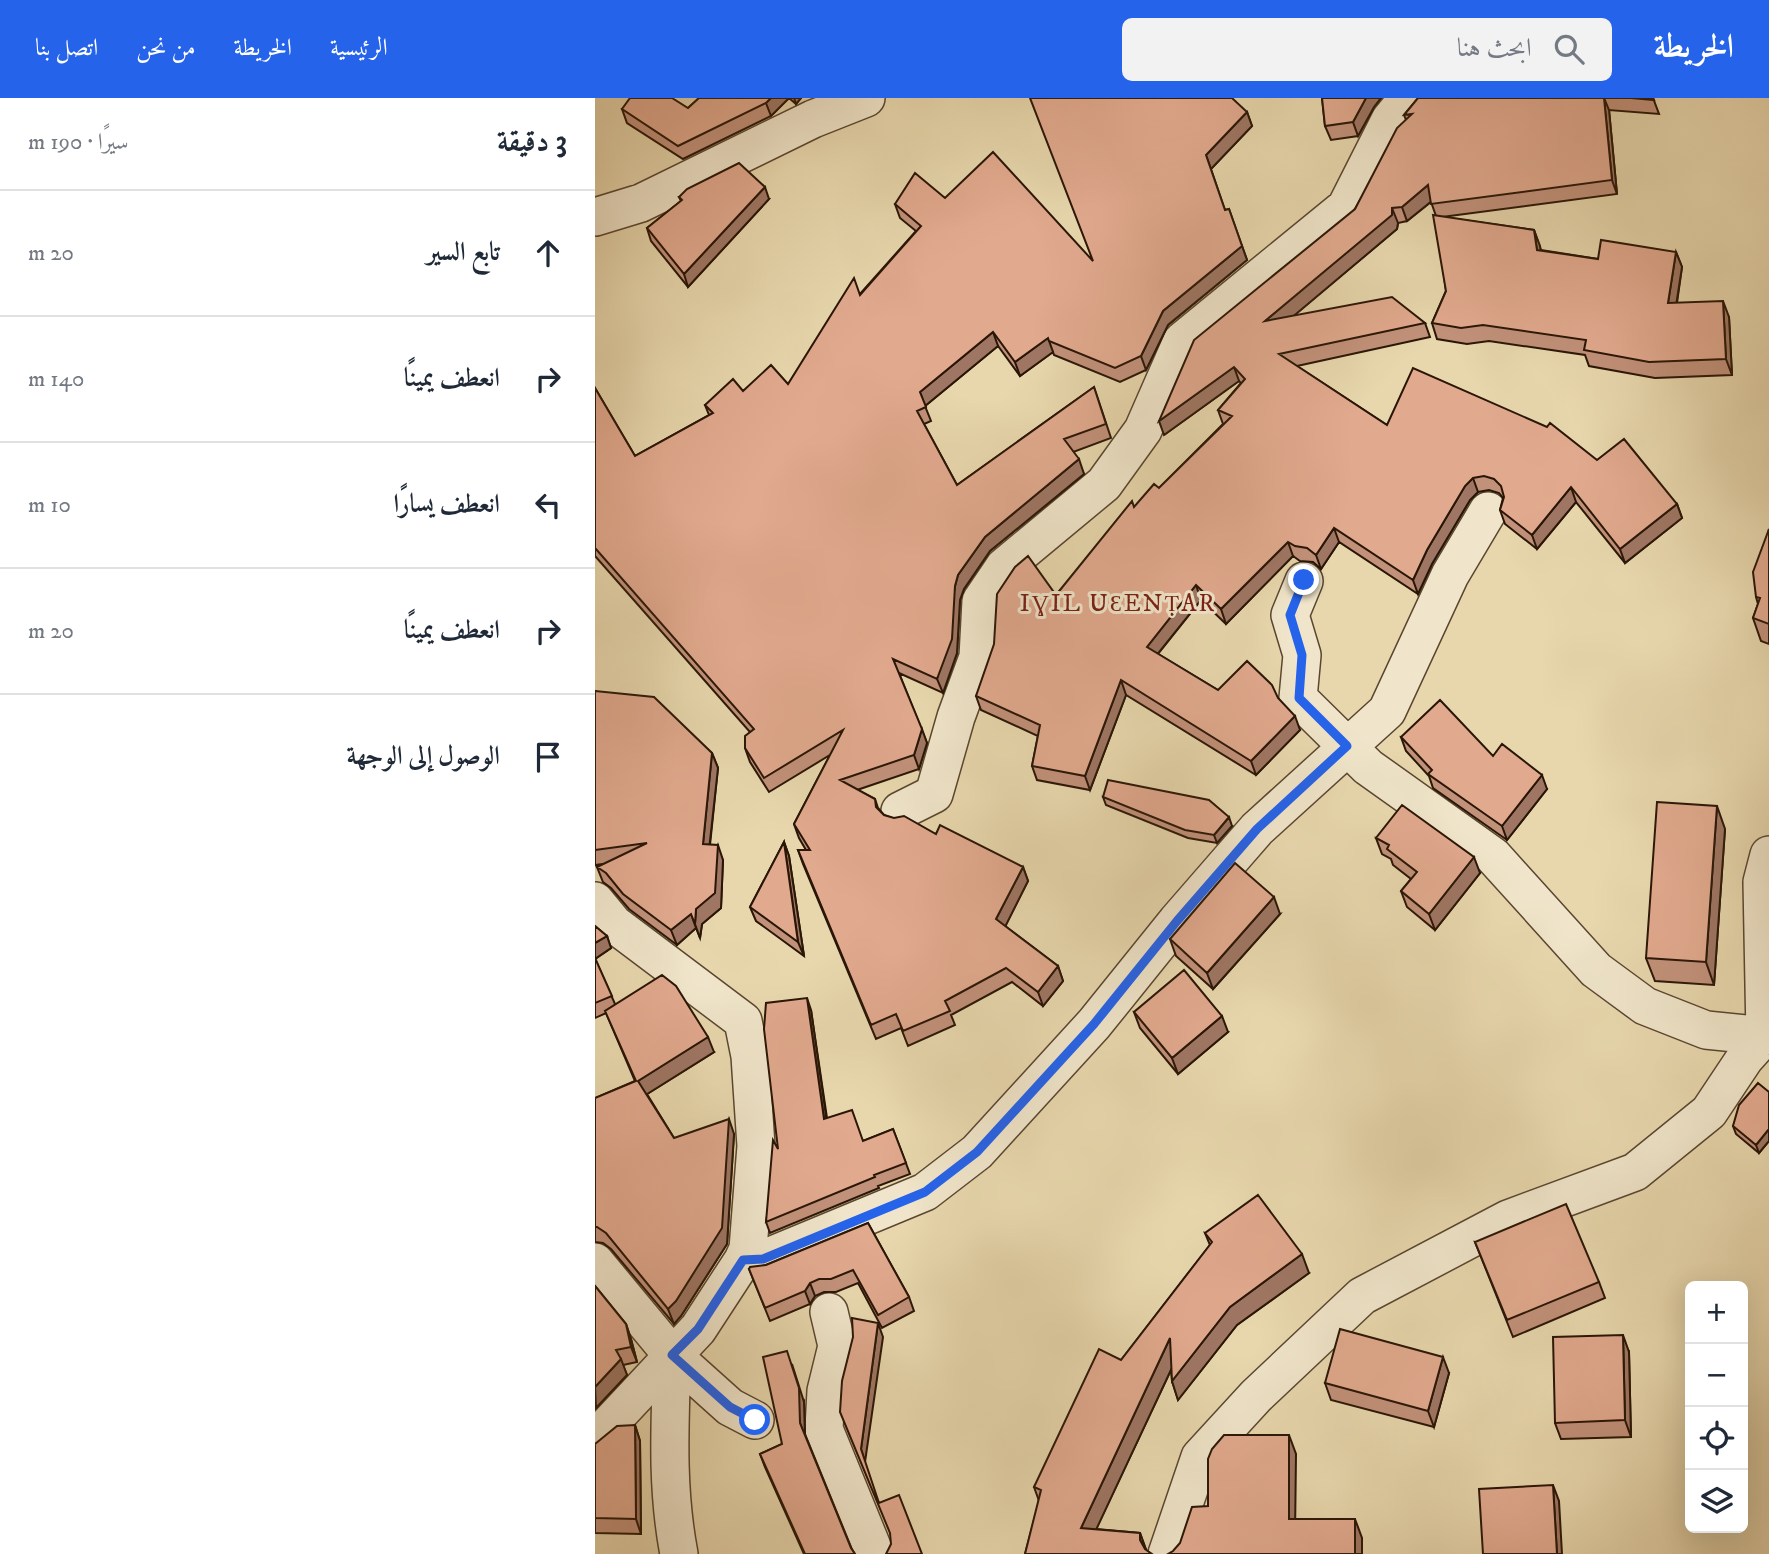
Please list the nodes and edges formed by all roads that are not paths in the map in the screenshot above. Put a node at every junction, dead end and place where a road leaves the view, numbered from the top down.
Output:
1 (866, 98) edge
2 (1408, 98) edge
3 (595, 217) edge
4 (1488, 511) dead end
5 (1304, 580) dead end
6 (1347, 746) junction
7 (900, 811) dead end
8 (1769, 855) edge
9 (595, 901) edge
10 (1765, 1036) junction
11 (743, 1260) junction
12 (595, 1262) edge
13 (829, 1312) dead end
14 (672, 1355) junction
15 (755, 1420) dead end
16 (595, 1439) edge
17 (679, 1554) edge
18 (875, 1554) edge
19 (1167, 1554) edge

1 - 3 street
2 - 7 street
4 - 6 street
5 - 6 street
6 - 10 street
6 - 11 street
8 - 10 street
9 - 11 street
10 - 19 street
11 - 14 street
12 - 14 street
13 - 18 street
14 - 15 street
14 - 16 street
14 - 17 street

